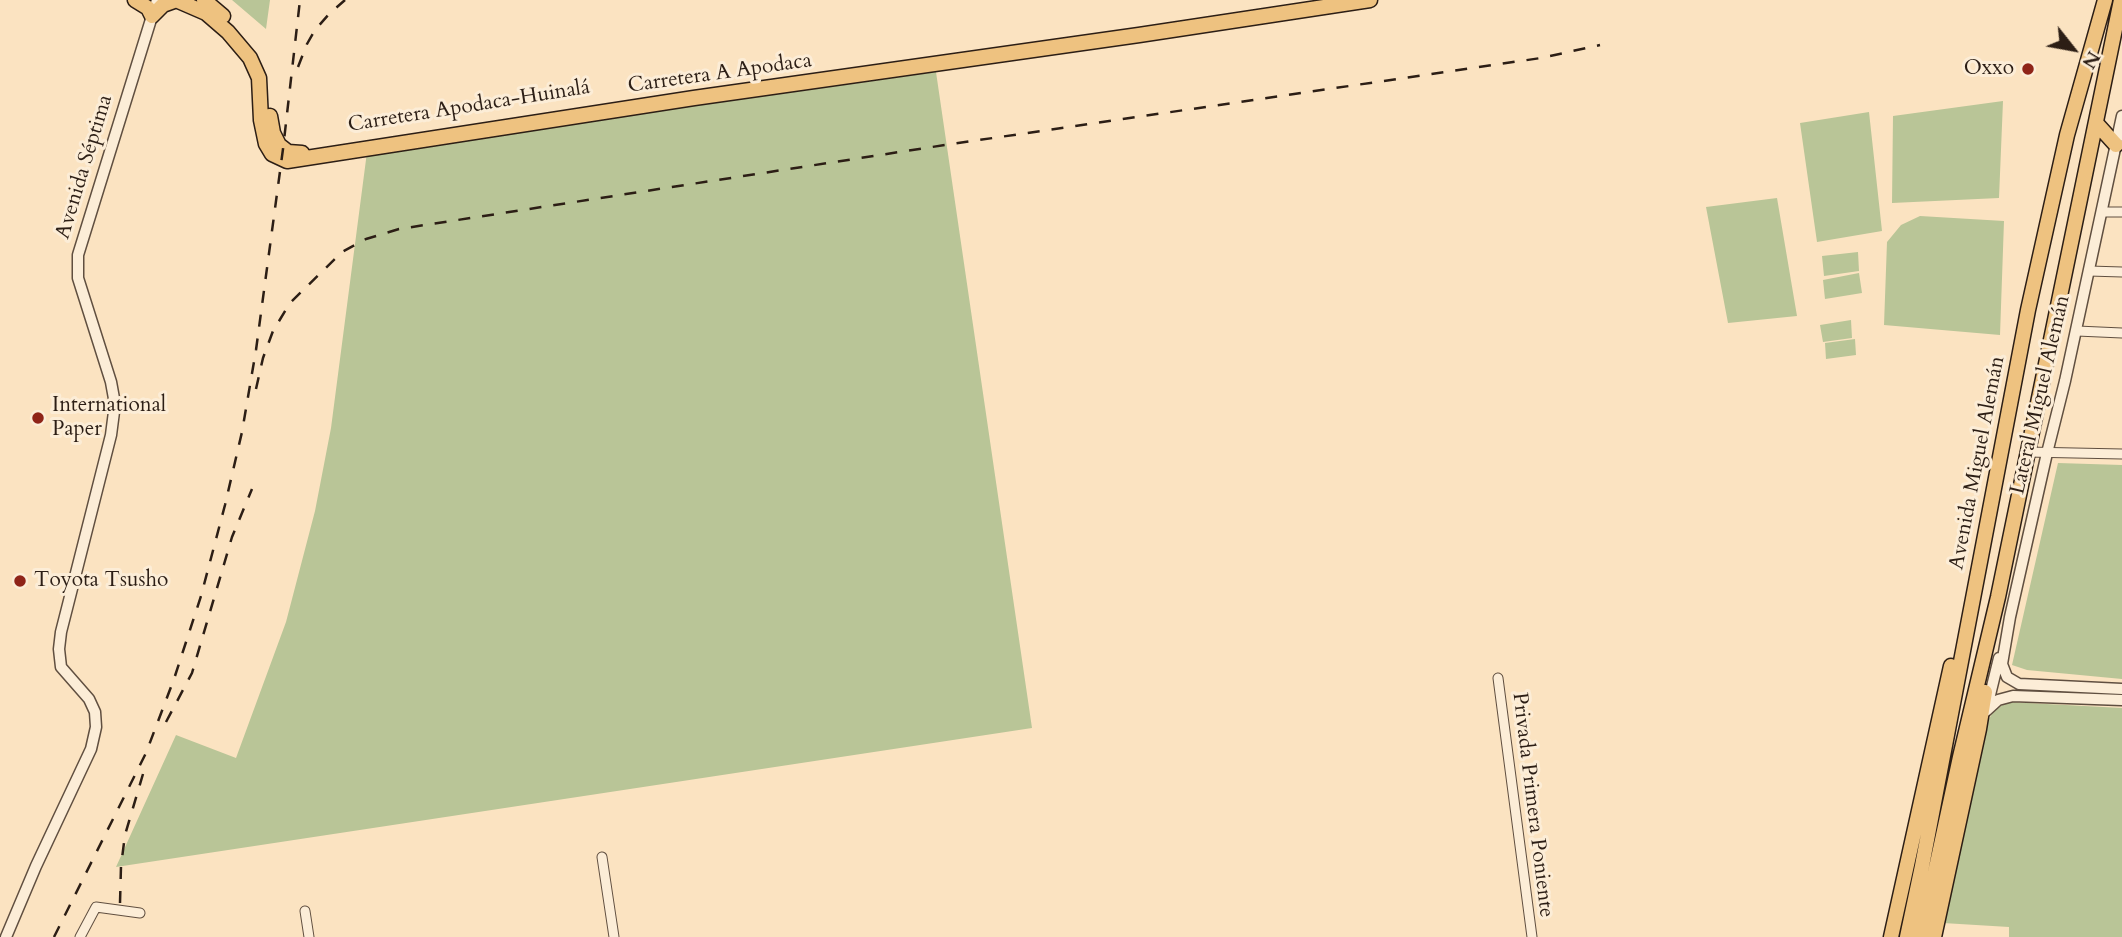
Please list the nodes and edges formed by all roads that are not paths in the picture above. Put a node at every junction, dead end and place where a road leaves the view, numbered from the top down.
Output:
1 (135, 0) edge
2 (157, 0) edge
3 (177, 0) edge
4 (204, 0) edge
5 (1335, 0) edge
6 (1370, 0) edge
7 (2105, 0) edge
8 (2121, 0) edge
9 (152, 16) junction
10 (2122, 116) edge
11 (2096, 122) junction
12 (2116, 145) junction
13 (2102, 212) junction
14 (2122, 212) edge
15 (2089, 271) junction
16 (2122, 272) edge
17 (2077, 331) junction
18 (2122, 333) edge
19 (2027, 452) junction
20 (2047, 453) junction
21 (2122, 454) edge
22 (1975, 592) junction
23 (1998, 597) junction
24 (2010, 617) junction
25 (1498, 678) dead end
26 (2122, 689) edge
27 (2122, 700) edge
28 (1986, 712) junction
29 (1979, 729) junction
30 (601, 857) dead end
31 (1929, 867) junction
32 (305, 911) dead end
33 (140, 913) dead end
34 (6, 937) edge
35 (80, 937) edge
36 (309, 937) edge
37 (614, 937) edge
38 (1532, 937) edge
39 (1891, 937) edge
40 (1907, 937) edge
41 (1921, 937) edge
42 (1934, 937) edge

1 - 9 main road
2 - 9 street, Avenida Séptima
3 - 6 main road, Carretera A Apodaca
3 - 9 main road
4 - 5 main road, Carretera Apodaca-Huinalá
7 - 22 main road, Avenida Miguel Alemán
8 - 11 main road, Avenida Miguel Alemán
9 - 34 street, Avenida Séptima
10 - 12 street, Lateral Miguel Alemán
11 - 12 main road
11 - 19 main road, Avenida Miguel Alemán
12 - 13 street, Lateral Miguel Alemán
13 - 14 street
13 - 15 street, Lateral Miguel Alemán
15 - 16 street
15 - 17 street, Lateral Miguel Alemán
17 - 18 street
17 - 20 street, Lateral Miguel Alemán
19 - 20 street
19 - 23 main road, Avenida Miguel Alemán
20 - 21 street
20 - 24 street, Lateral Miguel Alemán
22 - 31 main road, Avenida Miguel Alemán
22 - 39 main road
23 - 29 main road
23 - 31 main road, Avenida Miguel Alemán
24 - 26 street, Lateral Miguel Alemán
24 - 28 street
25 - 38 street, Privada Primera Poniente
27 - 28 street
28 - 29 street
29 - 42 main road
30 - 37 street
31 - 40 main road, Avenida Miguel Alemán
31 - 41 main road, Avenida Miguel Alemán
32 - 36 street
33 - 35 street

